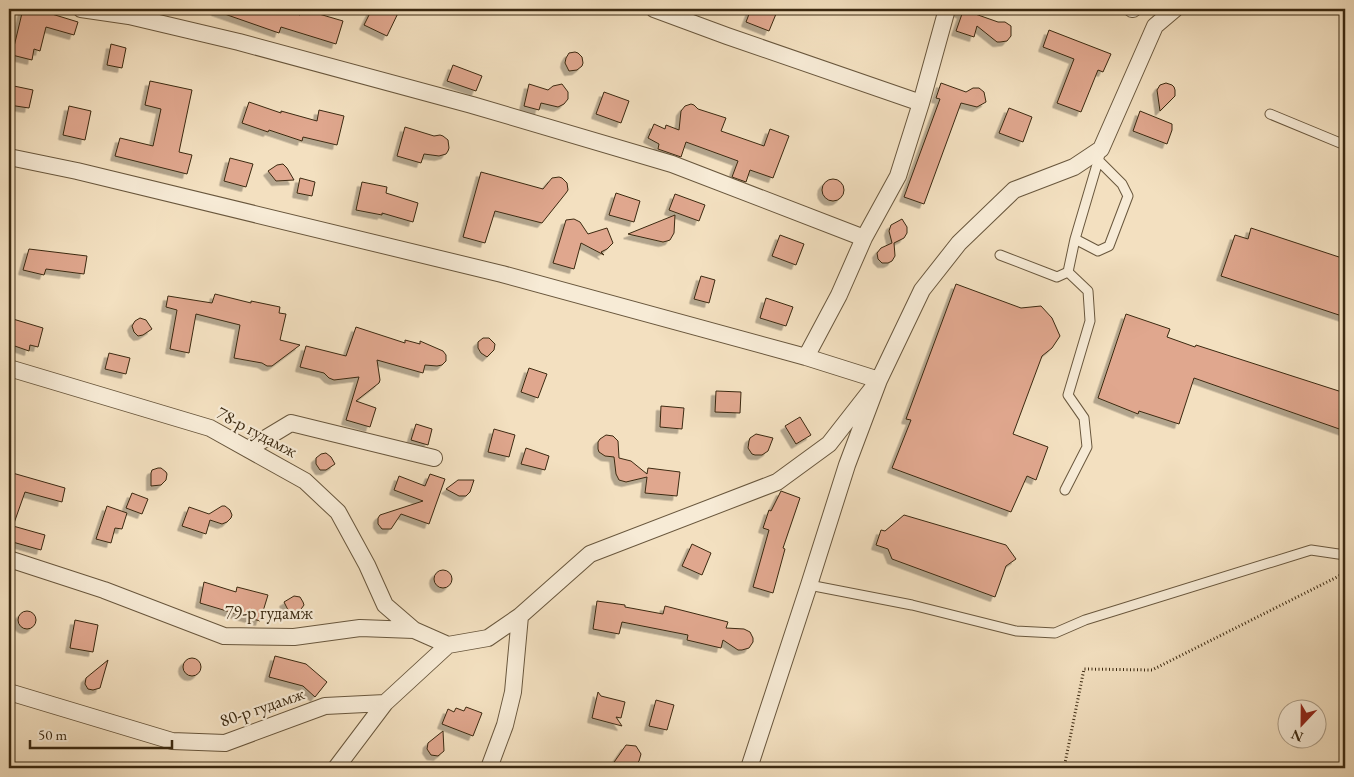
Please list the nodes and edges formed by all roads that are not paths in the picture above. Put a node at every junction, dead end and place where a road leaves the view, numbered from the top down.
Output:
1 (80, 9) edge
2 (654, 9) edge
3 (947, 9) edge
4 (1175, 9) edge
5 (922, 103) junction
6 (1270, 114) dead end
7 (1345, 145) edge
8 (1100, 154) junction
9 (9, 157) edge
10 (864, 238) junction
11 (1075, 239) junction
12 (1000, 255) dead end
13 (1068, 272) junction
14 (806, 357) junction
15 (9, 368) edge
16 (879, 380) junction
17 (248, 449) junction
18 (434, 458) dead end
19 (1065, 490) dead end
20 (1345, 556) edge
21 (9, 559) edge
22 (809, 585) junction
23 (520, 616) junction
24 (414, 630) junction
25 (448, 645) junction
26 (9, 692) edge
27 (386, 704) junction
28 (336, 768) edge
29 (489, 768) edge
30 (749, 768) edge

1 - 10 street
2 - 5 street
3 - 5 street
4 - 8 street
5 - 10 street
6 - 7 lane
8 - 11 lane
8 - 11 lane
8 - 16 street
9 - 14 street
10 - 14 street
11 - 13 lane
12 - 13 lane
13 - 19 lane
14 - 16 street
15 - 17 street, 78-р гудамж
16 - 22 street
16 - 23 street
17 - 18 street
17 - 24 street, 78-р гудамж
20 - 22 lane
21 - 24 street, 79-р гудамж
22 - 30 street
23 - 25 street
23 - 29 street
24 - 25 street, 79-р гудамж
25 - 27 street
26 - 27 street, 80-р гудамж
27 - 28 street

